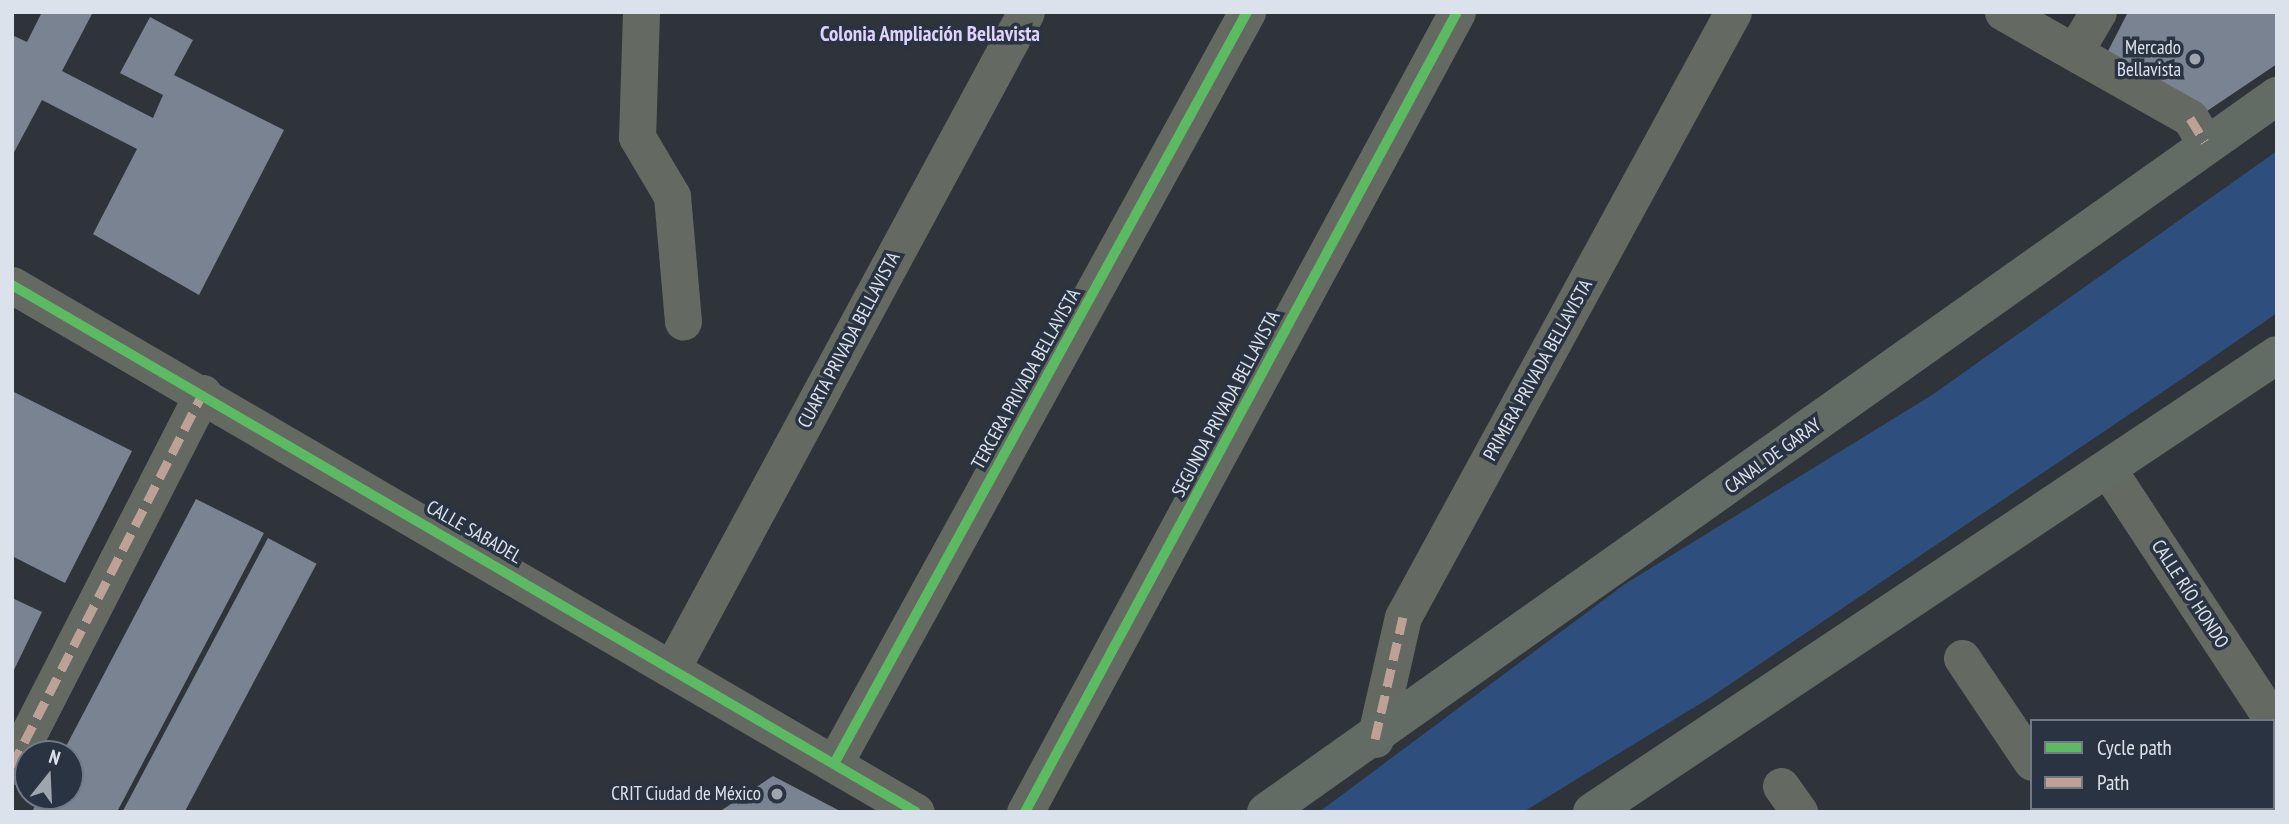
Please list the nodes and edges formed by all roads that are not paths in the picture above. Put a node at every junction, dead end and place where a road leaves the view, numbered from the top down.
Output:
1 (641, 12) edge
2 (1026, 12) edge
3 (1247, 12) edge
4 (1457, 12) edge
5 (1733, 12) edge
6 (2003, 12) edge
7 (2098, 12) edge
8 (2075, 51) junction
9 (2277, 96) edge
10 (2198, 130) junction
11 (12, 285) edge
12 (683, 322) dead end
13 (2277, 355) edge
14 (203, 393) junction
15 (2107, 468) junction
16 (1962, 658) dead end
17 (672, 668) junction
18 (2272, 719) edge
19 (1374, 739) junction
20 (2030, 759) edge
21 (835, 762) junction
22 (12, 766) edge
23 (916, 812) edge
24 (1025, 812) edge
25 (1266, 812) edge
26 (1591, 812) edge

1 - 12 street
2 - 17 street, CUARTA PRIVADA BELLAVISTA
3 - 21 street, TERCERA PRIVADA BELLAVISTA
4 - 24 street, SEGUNDA PRIVADA BELLAVISTA
5 - 19 street, PRIMERA PRIVADA BELLAVISTA
6 - 8 street
7 - 8 street
8 - 10 street
9 - 10 main road, CANAL DE GARAY
10 - 19 main road, CANAL DE GARAY
11 - 14 street, CALLE SABADEL
13 - 15 main road
14 - 17 street, CALLE SABADEL
14 - 22 street
15 - 18 street, CALLE RÍO HONDO
15 - 26 main road
16 - 20 street
17 - 21 street, CALLE SABADEL
19 - 25 main road, CANAL DE GARAY
21 - 23 street, CALLE SABADEL

